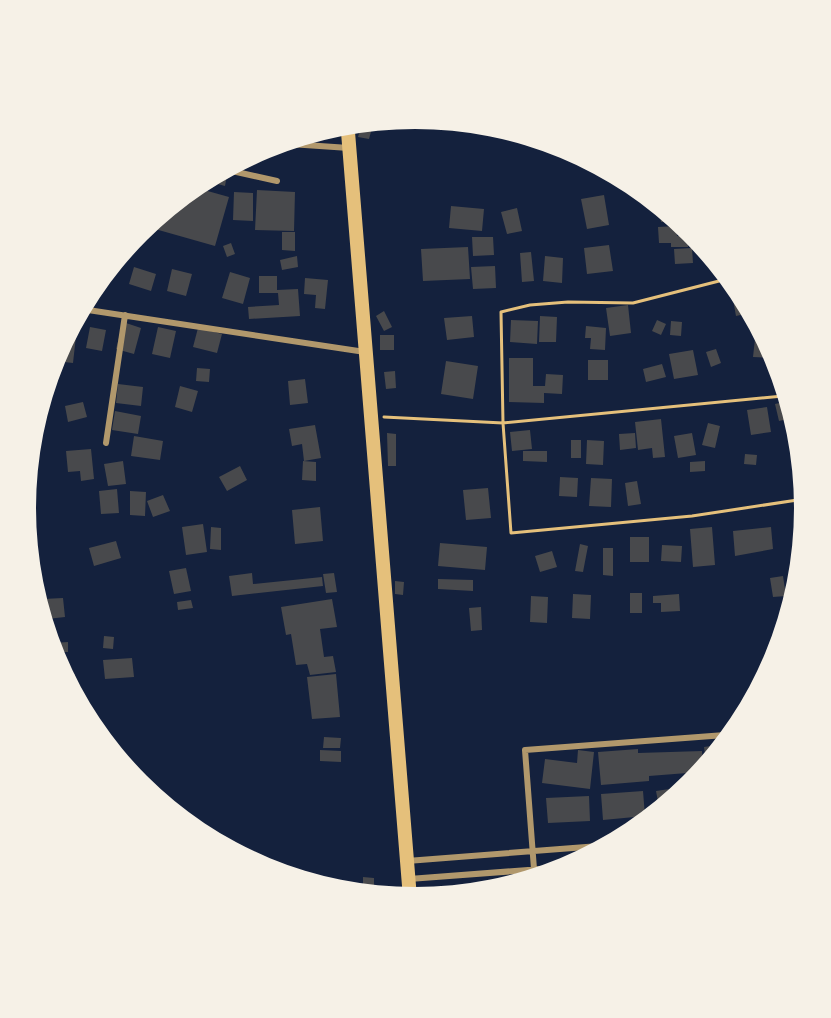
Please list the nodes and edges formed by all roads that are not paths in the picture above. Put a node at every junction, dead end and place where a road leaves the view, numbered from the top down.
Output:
1 (348, 136) edge
2 (308, 145) edge
3 (349, 148) junction
4 (240, 173) edge
5 (277, 181) dead end
6 (92, 311) edge
7 (125, 315) junction
8 (366, 352) junction
9 (106, 443) dead end
10 (720, 735) edge
11 (587, 847) edge
12 (533, 851) junction
13 (407, 861) junction
14 (534, 869) joint
15 (408, 879) junction
16 (409, 888) edge

1 - 3 highway
2 - 3 street
3 - 8 highway
4 - 5 street
6 - 7 street
7 - 8 street
7 - 9 street
8 - 13 highway
10 - 12 street
11 - 12 street
12 - 13 street
12 - 14 street
13 - 15 highway
14 - 15 street
15 - 16 highway

